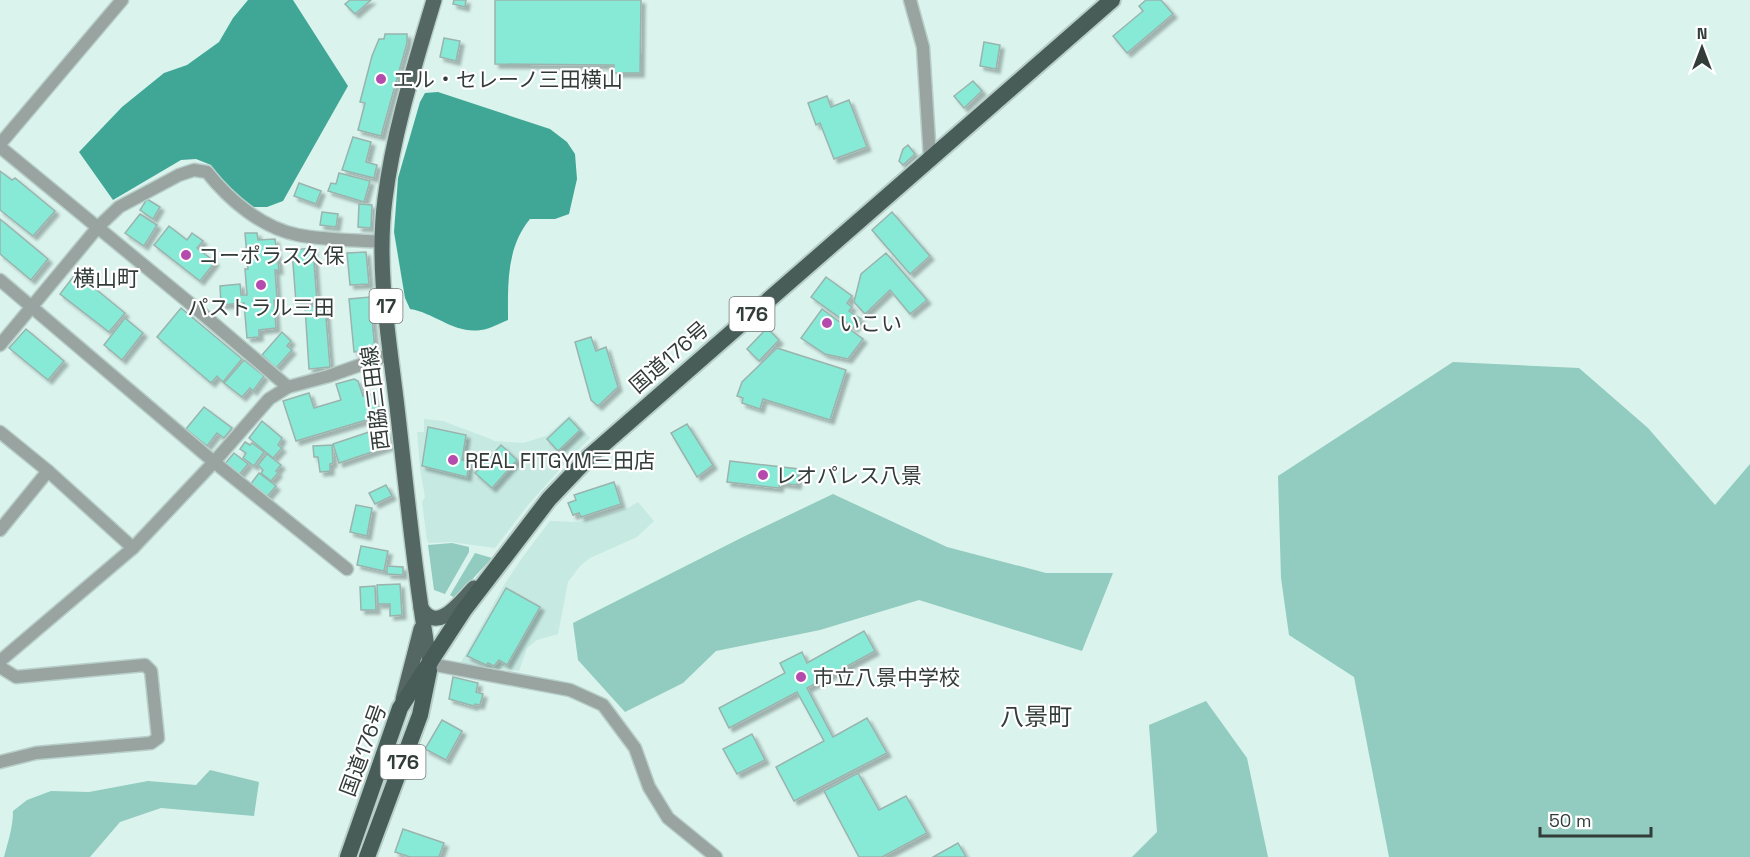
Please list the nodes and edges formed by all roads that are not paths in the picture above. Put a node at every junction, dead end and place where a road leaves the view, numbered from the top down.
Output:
1 (122, 0) edge
2 (434, 0) edge
3 (910, 0) edge
4 (1112, 0) edge
5 (0, 146) edge
6 (930, 158) junction
7 (98, 227) junction
8 (382, 242) junction
9 (0, 280) edge
10 (32, 306) junction
11 (0, 345) edge
12 (391, 354) junction
13 (288, 387) junction
14 (0, 432) edge
15 (214, 462) junction
16 (48, 471) junction
17 (0, 530) edge
18 (133, 548) junction
19 (500, 563) junction
20 (347, 569) dead end
21 (422, 612) junction
22 (0, 661) edge
23 (430, 664) junction
24 (0, 667) edge
25 (400, 708) junction
26 (0, 762) edge
27 (348, 857) edge
28 (367, 857) edge
29 (716, 857) edge

1 - 5 street
2 - 8 main road, 西脇三田線 / 17
3 - 6 street
4 - 6 highway, 国道176号 / 176
5 - 7 street
6 - 19 highway, 国道176号 / 176
7 - 8 street
7 - 10 street
7 - 13 street
8 - 12 main road, 西脇三田線 / 17
9 - 10 street
10 - 11 street
10 - 15 street
12 - 13 street
12 - 21 main road, 西脇三田線 / 17
13 - 15 street
14 - 16 street
15 - 18 street
15 - 20 street
16 - 17 street
16 - 18 street
18 - 22 street
19 - 21 main road
19 - 23 highway, 国道176号 / 176
21 - 23 main road, 西脇三田線 / 17
21 - 25 main road, 西脇三田線 / 17
23 - 25 highway, 国道176号 / 176
23 - 28 highway, 国道176号 / 176
23 - 29 street
24 - 26 street
25 - 27 highway, 国道176号 / 176

